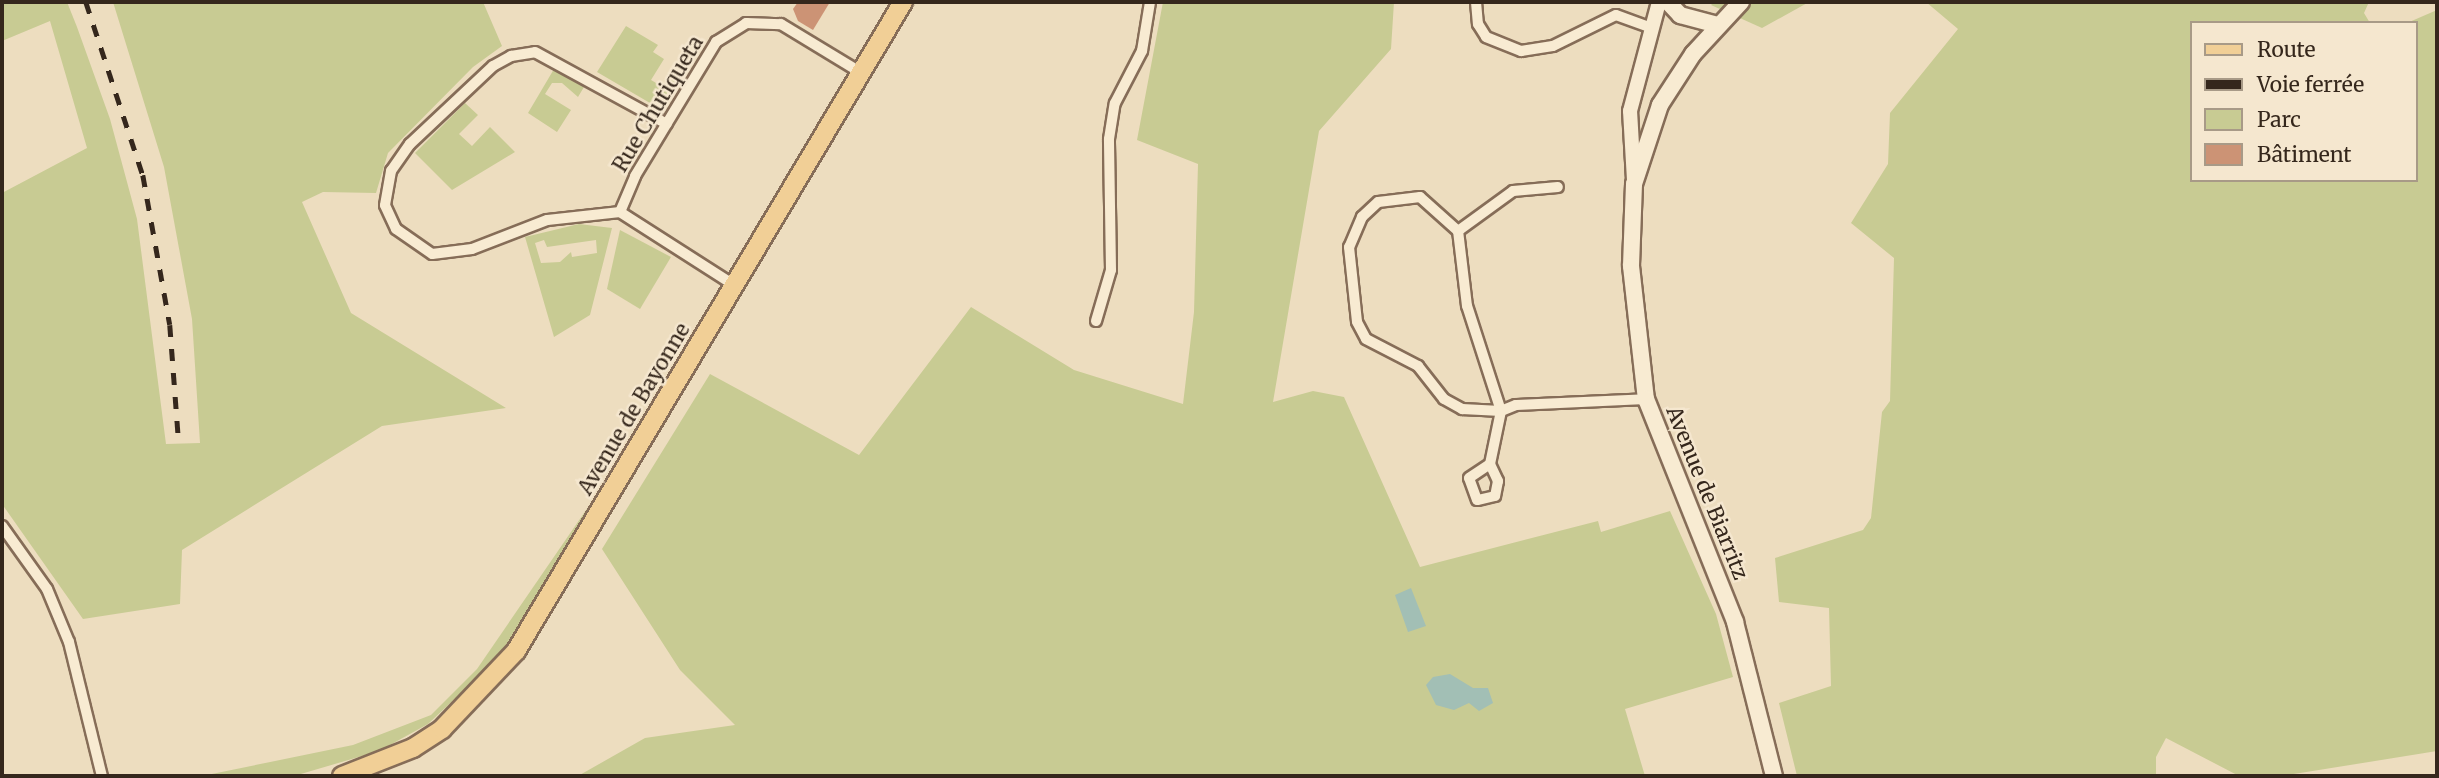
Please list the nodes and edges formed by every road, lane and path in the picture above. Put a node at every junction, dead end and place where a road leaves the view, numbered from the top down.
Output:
1 (1150, 2) edge
2 (1476, 2) edge
3 (1614, 2) edge
4 (1658, 2) edge
5 (1668, 2) edge
6 (1741, 2) edge
7 (895, 4) edge
8 (1616, 15) junction
9 (1717, 25) junction
10 (1651, 28) junction
11 (860, 72) junction
12 (667, 124) junction
13 (1634, 184) junction
14 (1558, 187) dead end
15 (620, 212) junction
16 (1458, 230) junction
17 (734, 285) junction
18 (1096, 321) dead end
19 (1646, 399) junction
20 (1501, 411) junction
21 (1490, 464) dead end
22 (2, 526) edge
23 (100, 775) edge
24 (342, 776) edge
25 (1774, 776) edge

1 - 18 street
2 - 8 street
3 - 8 street
4 - 10 street
5 - 9 main road
6 - 9 main road, Avenue de Biarritz
7 - 11 main road, Avenue de Bayonne
8 - 10 street
9 - 13 main road, Avenue de Biarritz
10 - 13 street
11 - 12 street, Rue Chutiqueta
11 - 17 main road, Avenue de Bayonne
12 - 15 street, Rue Chutiqueta
12 - 15 street
13 - 19 main road, Avenue de Biarritz
14 - 16 street
15 - 17 street
16 - 20 street
16 - 20 street
17 - 24 main road, Avenue de Bayonne
19 - 20 street
19 - 25 main road, Avenue de Biarritz
20 - 21 street
22 - 23 street

